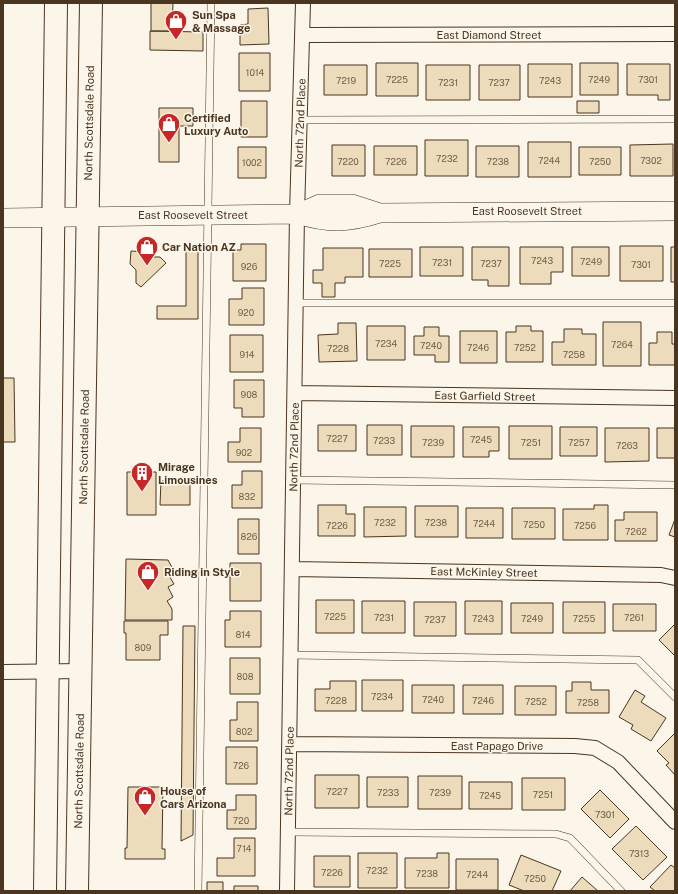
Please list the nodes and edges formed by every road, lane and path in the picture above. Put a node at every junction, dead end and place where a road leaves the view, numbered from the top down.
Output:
1 (56, 3) edge
2 (91, 3) edge
3 (211, 3) edge
4 (303, 3) edge
5 (675, 34) edge
6 (302, 36) junction
7 (300, 120) junction
8 (675, 120) edge
9 (675, 211) edge
10 (297, 214) junction
11 (208, 215) junction
12 (88, 216) junction
13 (54, 217) junction
14 (3, 218) edge
15 (296, 303) junction
16 (675, 303) edge
17 (295, 393) junction
18 (675, 398) edge
19 (293, 480) junction
20 (675, 485) edge
21 (292, 568) junction
22 (675, 578) edge
23 (291, 655) junction
24 (48, 671) junction
25 (81, 671) junction
26 (3, 672) edge
27 (675, 697) edge
28 (290, 744) junction
29 (675, 822) edge
30 (288, 832) junction
31 (45, 891) edge
32 (77, 891) edge
33 (198, 891) edge
34 (288, 891) edge
35 (621, 891) edge

1 - 13 main road
2 - 12 main road, North Scottsdale Road
3 - 11 lane
4 - 6 street, North 72nd Place
5 - 6 street, East Diamond Street
6 - 7 street, North 72nd Place
7 - 8 lane
7 - 10 street, North 72nd Place
9 - 10 street, East Roosevelt Street
10 - 11 street, East Roosevelt Street
10 - 15 street, North 72nd Place
11 - 12 street, East Roosevelt Street
11 - 33 lane
12 - 13 street, East Roosevelt Street
12 - 25 main road, North Scottsdale Road
13 - 14 street, East Roosevelt Street
13 - 24 main road
15 - 16 lane
15 - 17 street, North 72nd Place
17 - 18 street, East Garfield Street
17 - 19 street, North 72nd Place
19 - 20 lane
19 - 21 street, North 72nd Place
21 - 22 street, East McKinley Street
21 - 23 street, North 72nd Place
23 - 27 lane
23 - 28 street, North 72nd Place
24 - 25 street
24 - 26 street
24 - 31 main road
25 - 32 main road, North Scottsdale Road
28 - 29 street, East Papago Drive
28 - 30 street, North 72nd Place
30 - 34 street, North 72nd Place
30 - 35 lane

